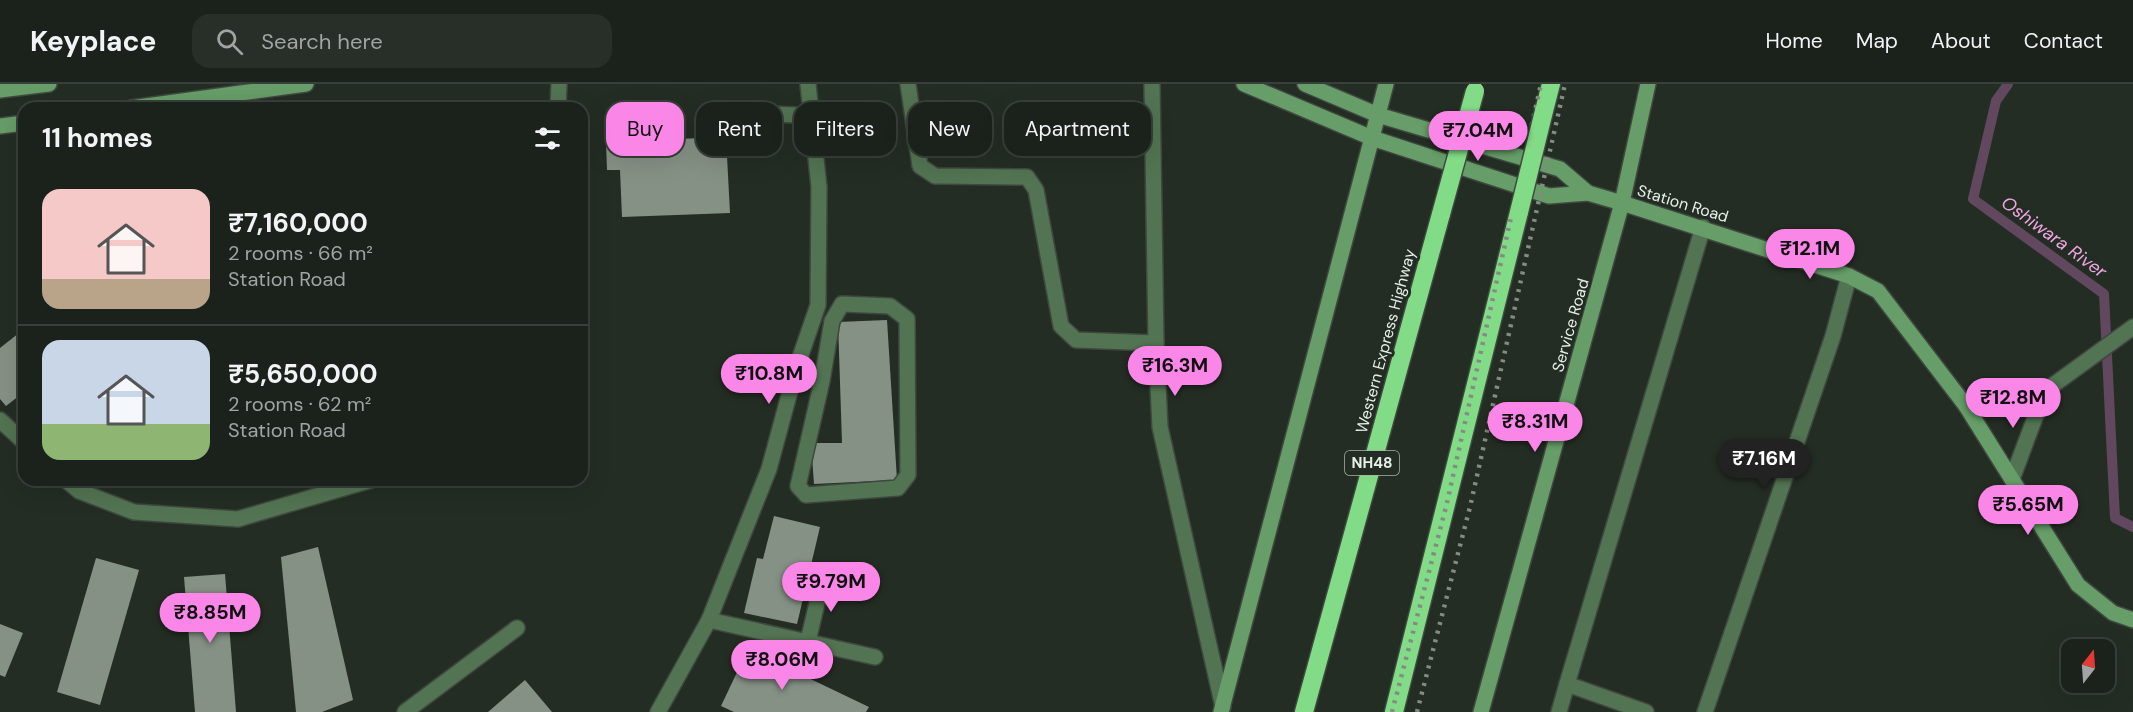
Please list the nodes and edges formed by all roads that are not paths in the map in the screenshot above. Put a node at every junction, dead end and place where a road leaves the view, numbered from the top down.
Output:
1 (49, 84) edge
2 (306, 84) edge
3 (559, 84) edge
4 (808, 84) edge
5 (908, 84) edge
6 (1152, 84) edge
7 (1244, 84) edge
8 (1305, 84) edge
9 (1386, 84) edge
10 (1551, 84) edge
11 (1648, 84) edge
12 (1476, 87) edge
13 (0, 90) edge
14 (175, 102) edge
15 (558, 102) edge
16 (810, 102) edge
17 (1378, 115) junction
18 (18, 124) edge
19 (0, 126) edge
20 (1372, 138) junction
21 (816, 156) edge
22 (1588, 193) junction
23 (1623, 203) junction
24 (1703, 227) junction
25 (1849, 276) junction
26 (2133, 327) edge
27 (1156, 343) junction
28 (796, 369) junction
29 (822, 381) junction
30 (2045, 391) junction
31 (1966, 406) junction
32 (0, 420) edge
33 (18, 436) edge
34 (2012, 479) junction
35 (73, 486) edge
36 (351, 486) edge
37 (823, 578) dead end
38 (710, 620) junction
39 (2133, 620) edge
40 (517, 628) dead end
41 (808, 640) junction
42 (874, 657) dead end
43 (1567, 684) junction
44 (1222, 710) edge
45 (405, 712) edge
46 (658, 712) edge
47 (1304, 712) edge
48 (1394, 712) edge
49 (1481, 712) edge
50 (1560, 712) edge
51 (1646, 712) edge
52 (1706, 712) edge

1 - 13 street
2 - 14 street
3 - 15 street
4 - 16 street
5 - 27 street
6 - 27 street
7 - 20 street, Station Road
8 - 17 street, Station Road
9 - 17 street
10 - 48 highway, bridge
11 - 23 street, Service Road
12 - 47 highway, Western Express Highway / NH48, bridge
17 - 20 street
17 - 22 street, Station Road
18 - 19 street
20 - 22 street, Station Road
20 - 44 street
21 - 28 street
22 - 23 street, Station Road
23 - 24 street, Station Road
23 - 49 street, Service Road
24 - 25 street, Station Road
24 - 43 street
25 - 31 street, Station Road
25 - 52 street
26 - 30 street
27 - 44 street
28 - 29 street
28 - 38 street
29 - 29 street
30 - 31 street
30 - 34 street
31 - 34 street, Station Road
32 - 33 street
34 - 39 street, Station Road
35 - 36 street
37 - 41 street
38 - 41 street
38 - 46 street
40 - 45 street
41 - 42 street
43 - 50 street
43 - 51 street

